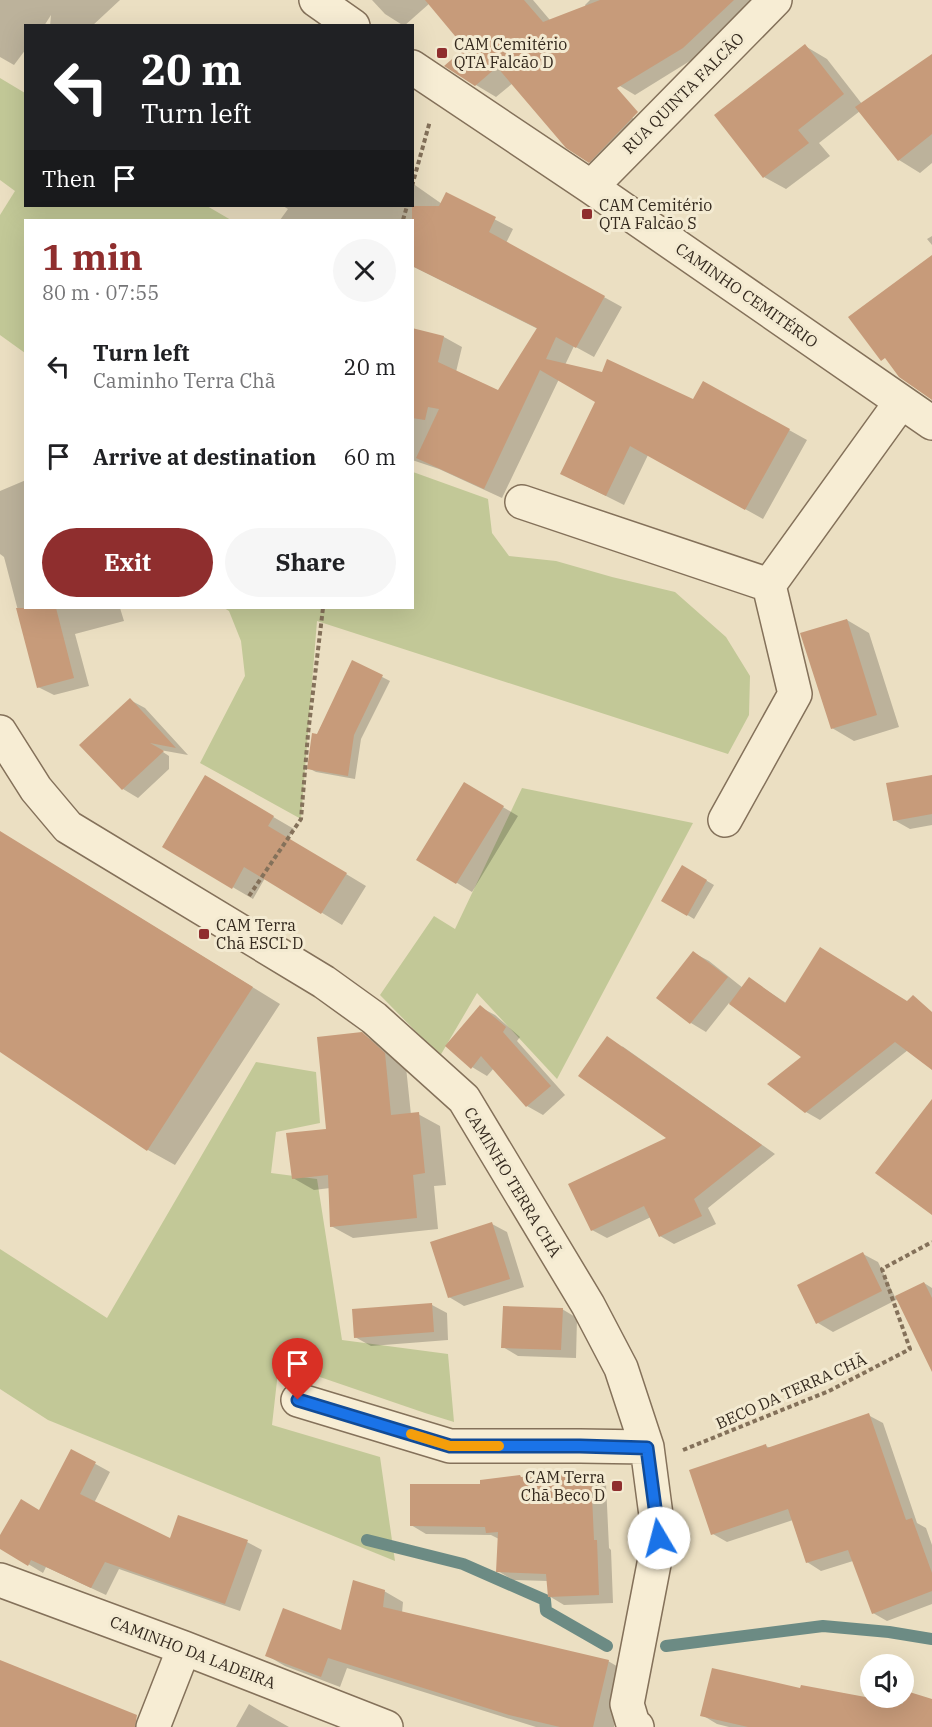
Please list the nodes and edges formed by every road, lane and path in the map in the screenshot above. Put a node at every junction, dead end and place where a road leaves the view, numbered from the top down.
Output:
1 (316, 0) edge
2 (776, 0) edge
3 (349, 24) edge
4 (414, 68) edge
5 (440, 86) junction
6 (414, 179) edge
7 (591, 187) junction
8 (902, 402) junction
9 (932, 423) edge
10 (522, 502) dead end
11 (769, 585) junction
12 (323, 609) edge
13 (0, 732) edge
14 (725, 820) dead end
15 (229, 925) junction
16 (932, 1242) edge
17 (298, 1400) dead end
18 (648, 1455) junction
19 (0, 1580) edge
20 (184, 1648) junction
21 (153, 1727) edge
22 (386, 1727) edge
23 (637, 1727) edge

1 - 3 street
2 - 7 street, RUA QUINTA FALCÃO
4 - 5 street, CAMINHO CEMITÉRIO
5 - 6 path
5 - 7 street, CAMINHO CEMITÉRIO
7 - 8 street, CAMINHO CEMITÉRIO
8 - 9 street, CAMINHO CEMITÉRIO
8 - 11 street
10 - 11 street
11 - 14 street
12 - 15 path
13 - 15 street, CAMINHO TERRA CHÃ
15 - 18 street, CAMINHO TERRA CHÃ
16 - 18 path, BECO DA TERRA CHÃ
17 - 18 street
18 - 23 street, CAMINHO TERRA CHÃ
19 - 20 street, CAMINHO DA LADEIRA
20 - 21 street
20 - 22 street, CAMINHO DA LADEIRA

